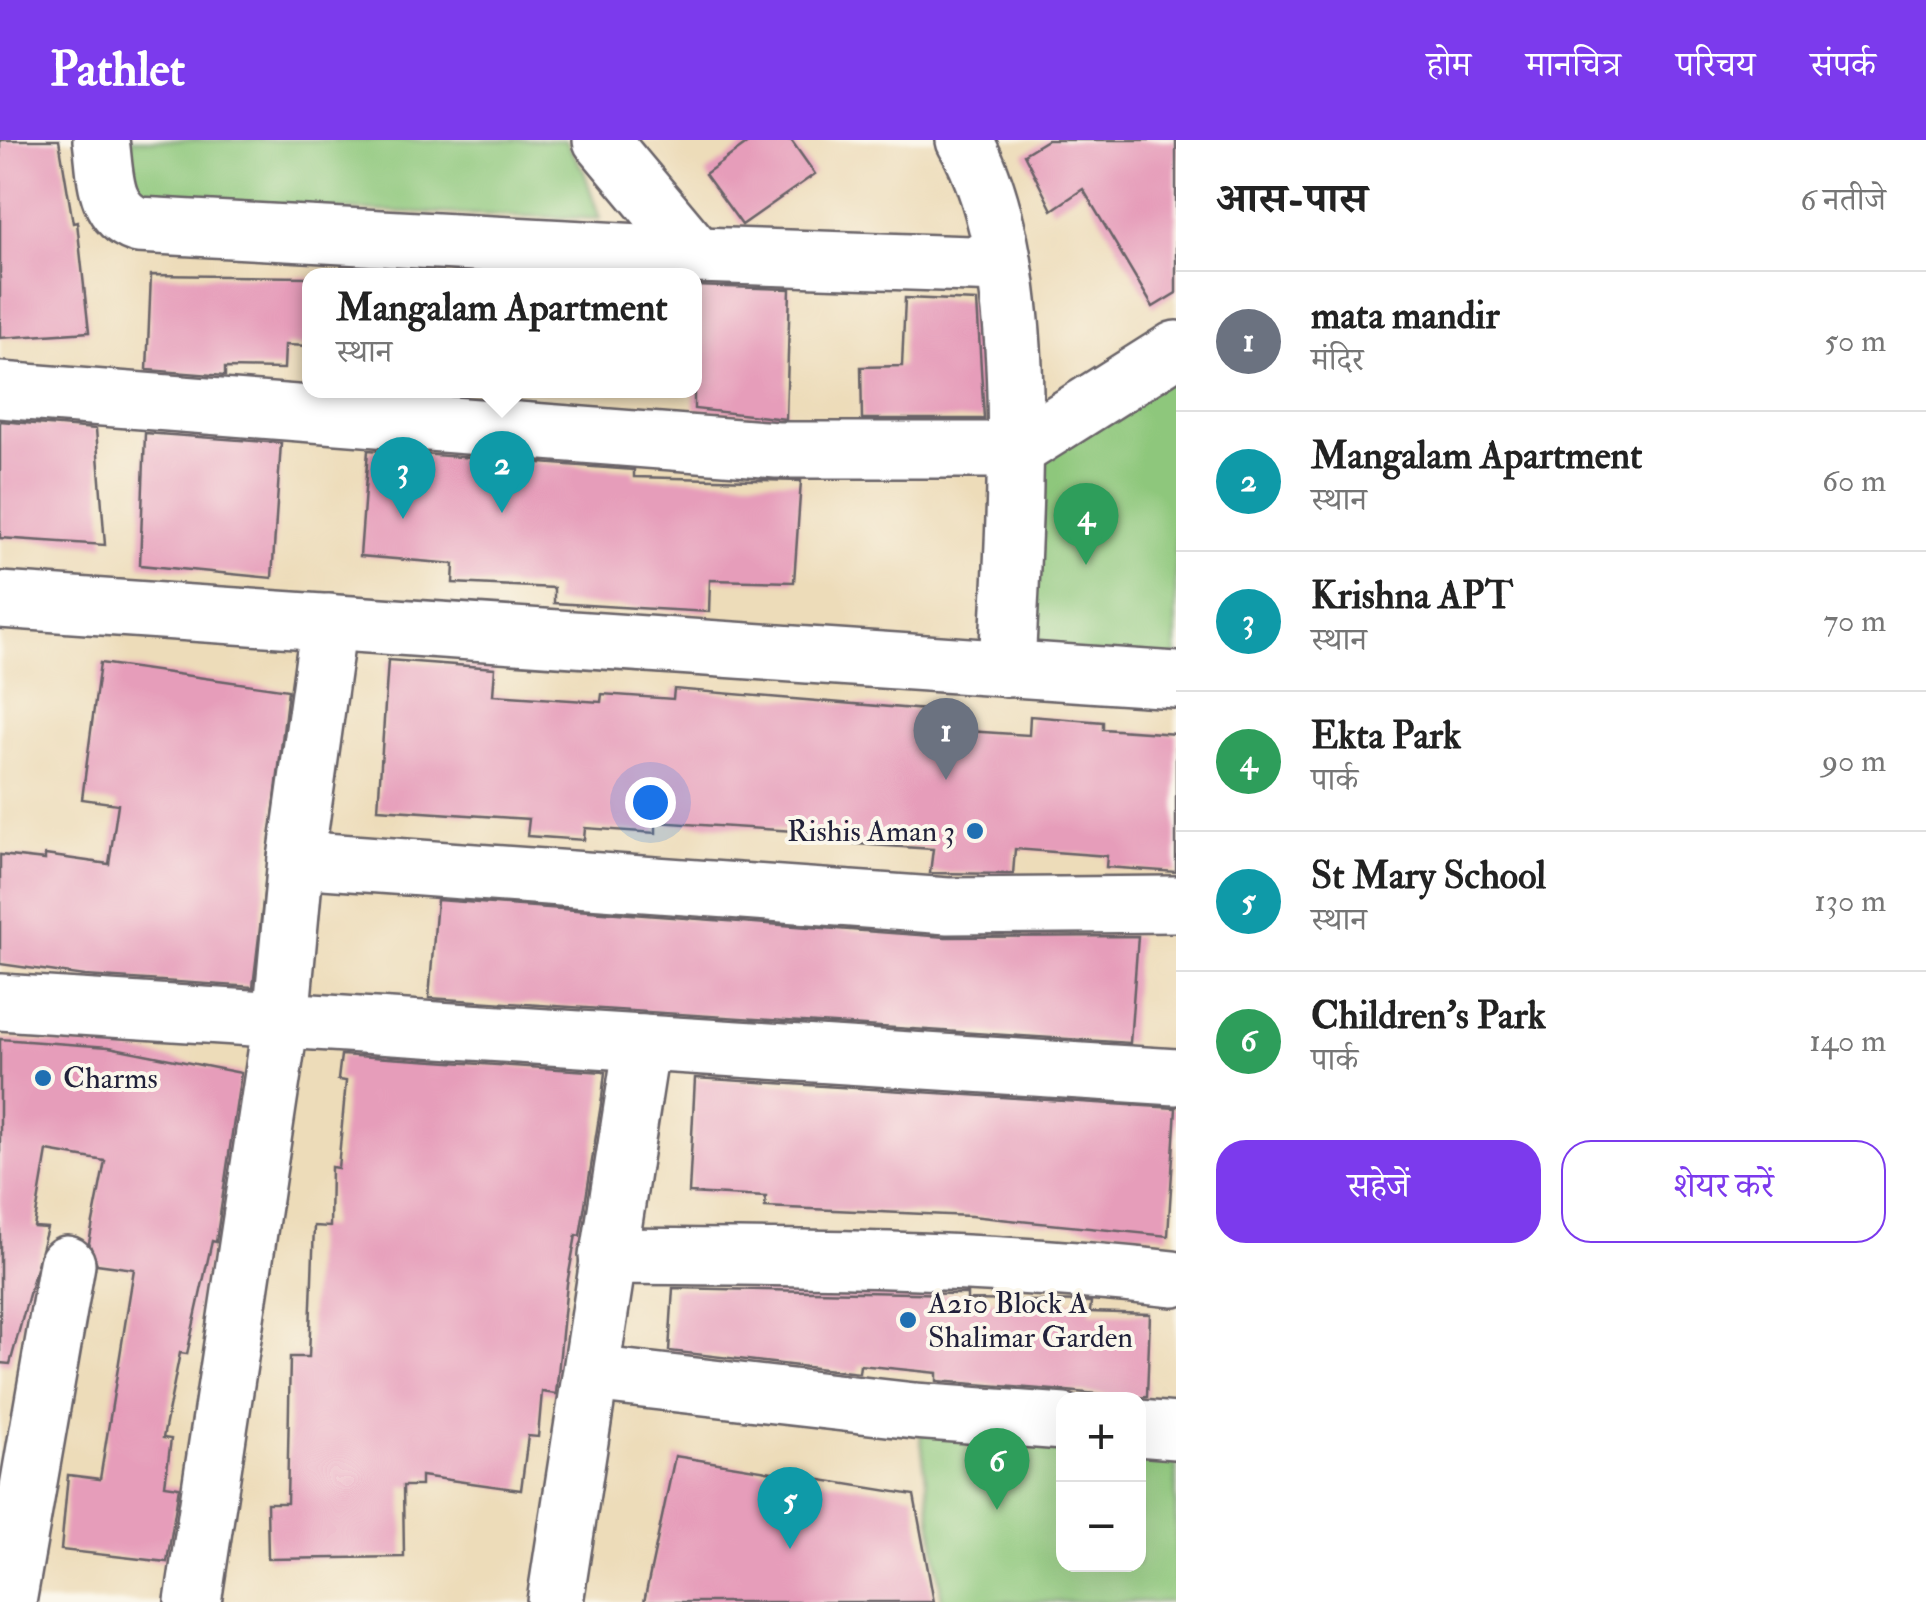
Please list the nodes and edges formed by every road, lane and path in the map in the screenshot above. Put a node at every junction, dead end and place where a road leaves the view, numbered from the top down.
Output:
1 (101, 140) edge
2 (602, 140) edge
3 (964, 140) edge
4 (697, 255) junction
5 (1002, 265) junction
6 (1176, 349) edge
7 (0, 390) edge
8 (1016, 450) junction
9 (0, 600) edge
10 (329, 622) junction
11 (1007, 669) junction
12 (1176, 680) edge
13 (296, 858) junction
14 (1176, 904) edge
15 (0, 1002) edge
16 (280, 1020) junction
17 (642, 1043) junction
18 (1176, 1077) edge
19 (607, 1256) junction
20 (67, 1264) dead end
21 (1173, 1278) dead end
22 (591, 1374) junction
23 (1056, 1421) edge
24 (1146, 1429) edge
25 (1176, 1431) edge
26 (8, 1602) edge
27 (193, 1602) edge
28 (554, 1602) edge

1 - 4 street
2 - 4 street
3 - 5 street
4 - 5 street
5 - 8 street
6 - 8 street
7 - 8 street
8 - 11 street
9 - 10 street
10 - 11 street
10 - 13 street
11 - 12 street
13 - 14 street
13 - 16 street
15 - 16 street
16 - 17 street
16 - 27 street
17 - 18 street
17 - 19 street
19 - 21 street
19 - 22 street
20 - 26 street
22 - 23 street
22 - 28 street
24 - 25 street

